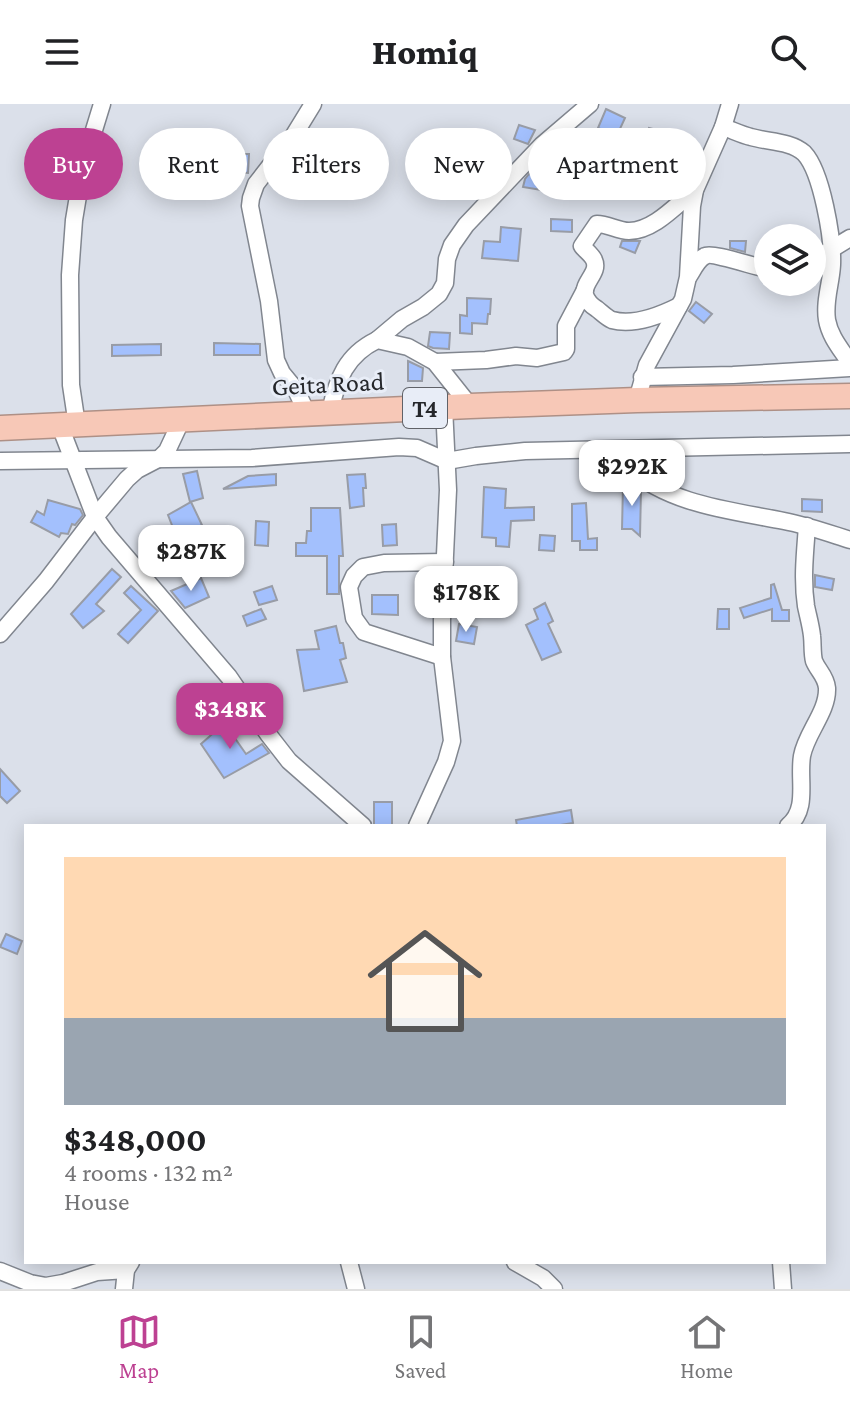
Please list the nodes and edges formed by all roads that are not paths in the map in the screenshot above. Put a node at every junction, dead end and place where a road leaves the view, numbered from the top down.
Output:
1 (102, 104) edge
2 (313, 104) edge
3 (590, 104) edge
4 (730, 104) edge
5 (723, 127) junction
6 (706, 165) edge
7 (682, 200) edge
8 (693, 200) edge
9 (850, 238) edge
10 (832, 250) junction
11 (826, 253) edge
12 (754, 266) edge
13 (688, 277) junction
14 (585, 290) junction
15 (679, 306) junction
16 (377, 340) junction
17 (435, 362) junction
18 (850, 365) edge
19 (640, 389) junction
20 (850, 396) edge
21 (470, 406) junction
22 (444, 407) junction
23 (318, 412) junction
24 (182, 419) junction
25 (68, 425) junction
26 (0, 428) edge
27 (850, 444) edge
28 (624, 450) junction
29 (160, 458) junction
30 (0, 461) edge
31 (75, 461) junction
32 (447, 461) junction
33 (95, 517) junction
34 (807, 526) junction
35 (850, 540) edge
36 (445, 562) junction
37 (0, 634) edge
38 (442, 657) junction
39 (361, 824) edge
40 (418, 824) edge
41 (790, 824) edge
42 (350, 1264) edge
43 (518, 1264) edge
44 (781, 1264) edge
45 (128, 1266) edge
46 (0, 1271) edge
47 (124, 1289) edge
48 (356, 1289) edge
49 (554, 1289) edge
50 (783, 1289) edge

1 - 25 street
2 - 23 street
3 - 16 street
4 - 5 street
5 - 6 street
5 - 10 street
7 - 14 street
8 - 13 street
9 - 10 street
10 - 11 street
10 - 18 street
12 - 13 street
13 - 15 street
14 - 15 street
14 - 17 street
15 - 19 street
16 - 17 street
16 - 23 street
17 - 21 street
18 - 19 street
19 - 20 highway, Geita Road / T4
19 - 21 highway, Geita Road / T4
21 - 22 highway, Geita Road / T4
22 - 23 highway, Geita Road / T4
22 - 32 street
23 - 24 highway, Geita Road / T4
24 - 25 highway, Geita Road / T4
24 - 29 street
25 - 26 highway, Geita Road / T4
25 - 31 street
27 - 28 street
28 - 32 street
28 - 34 street
29 - 31 street
29 - 32 street
29 - 33 street
30 - 31 street
31 - 33 street
32 - 36 street
33 - 37 street
33 - 39 street
34 - 35 street
34 - 41 street
36 - 38 street
36 - 38 street
38 - 40 street
42 - 48 street
43 - 49 street
44 - 50 street
45 - 46 street
45 - 47 street

